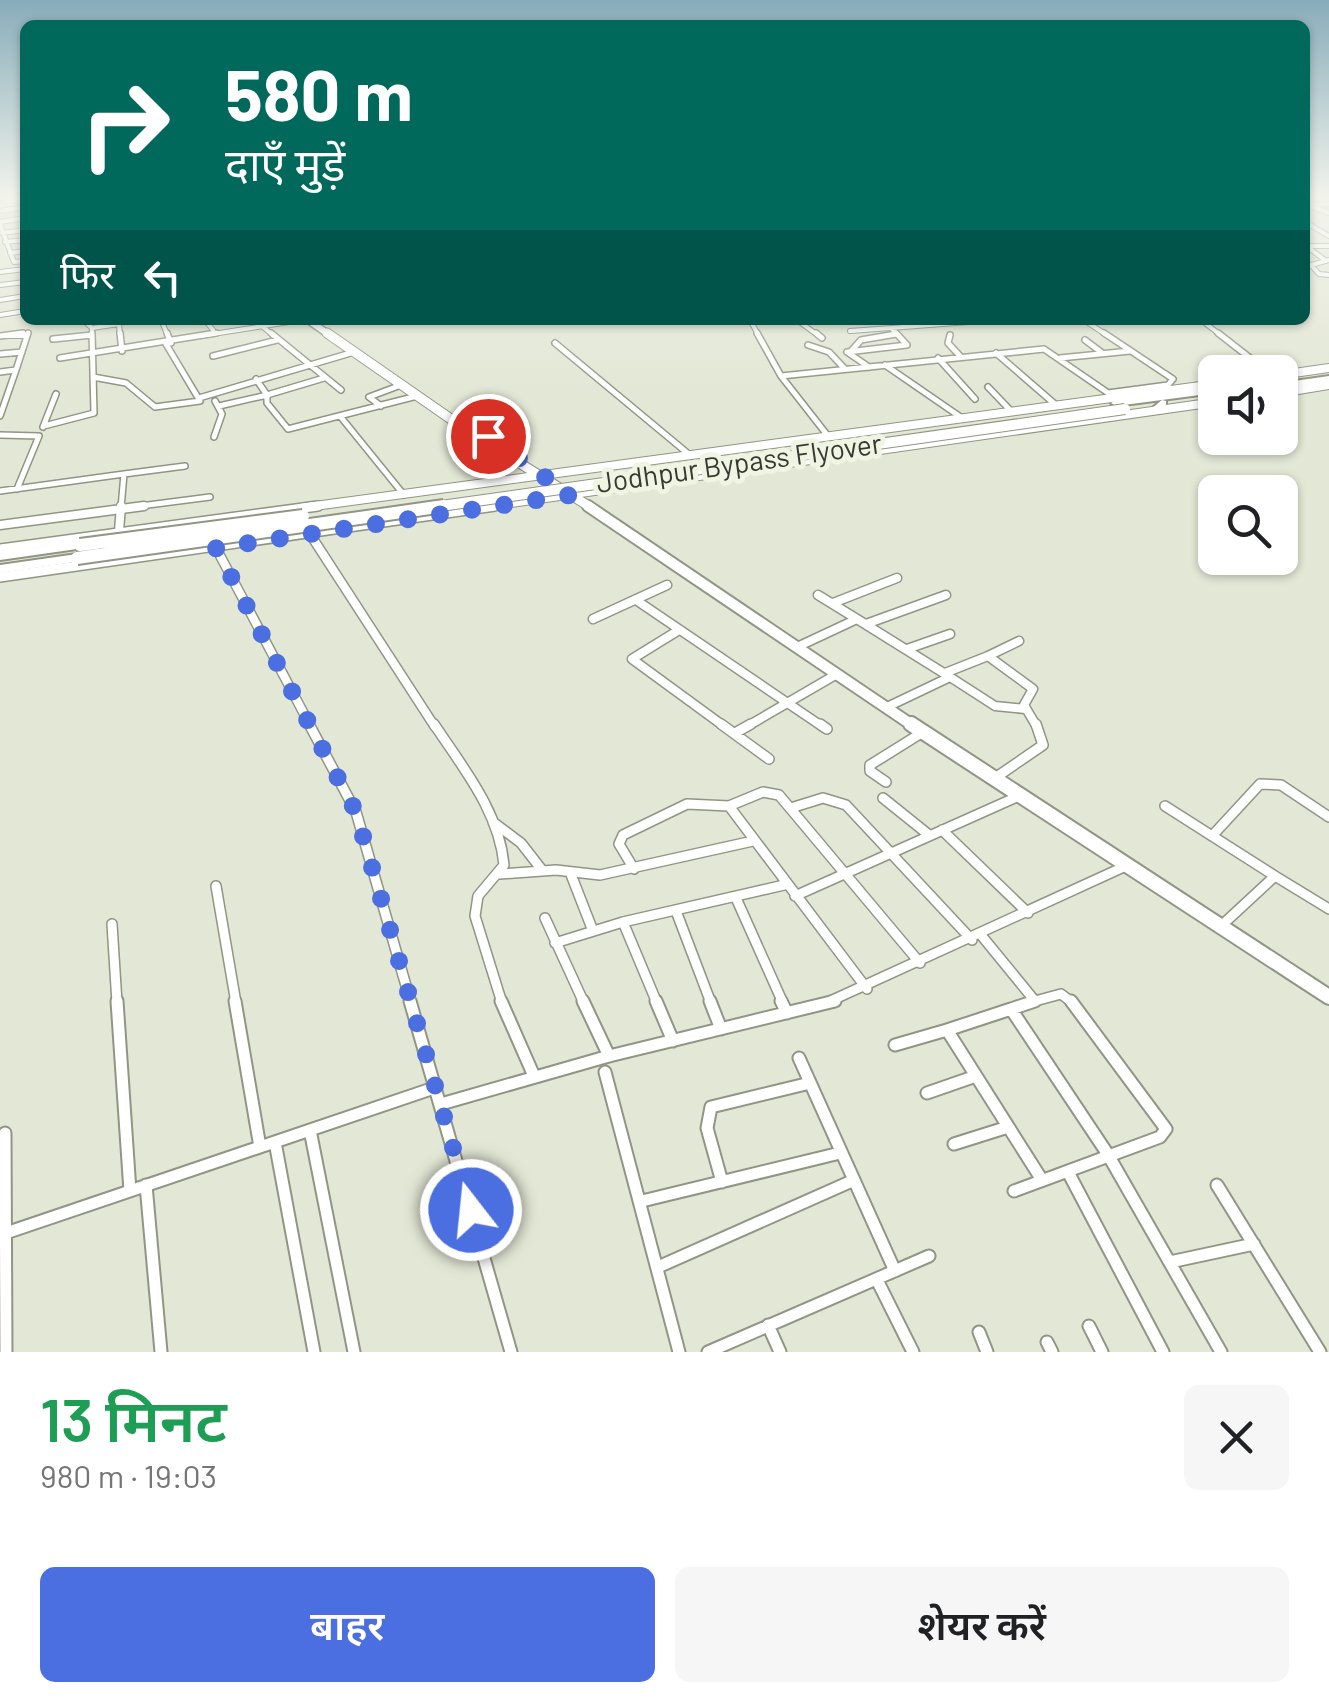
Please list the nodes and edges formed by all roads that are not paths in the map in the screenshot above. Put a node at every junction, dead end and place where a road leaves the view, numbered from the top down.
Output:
1 (87, 325) edge
2 (115, 325) edge
3 (118, 325) edge
4 (163, 325) edge
5 (209, 325) edge
6 (279, 325) edge
7 (313, 325) edge
8 (328, 325) edge
9 (753, 325) edge
10 (804, 325) edge
11 (949, 325) edge
12 (1092, 325) edge
13 (1207, 325) edge
14 (263, 328) junction
15 (212, 330) dead end
16 (850, 331) dead end
17 (894, 331) junction
18 (92, 332) junction
19 (950, 335) dead end
20 (0, 336) edge
21 (822, 338) dead end
22 (53, 339) dead end
23 (277, 340) junction
24 (1085, 340) dead end
25 (168, 343) junction
26 (555, 344) dead end
27 (808, 345) dead end
28 (907, 345) junction
29 (122, 350) junction
30 (852, 350) junction
31 (1132, 350) junction
32 (22, 352) junction
33 (354, 352) junction
34 (996, 353) junction
35 (1103, 353) junction
36 (0, 354) edge
37 (90, 355) junction
38 (1246, 355) edge
39 (212, 356) dead end
40 (960, 356) junction
41 (60, 358) dead end
42 (938, 358) junction
43 (1060, 358) junction
44 (923, 360) junction
45 (306, 365) junction
46 (885, 366) junction
47 (870, 367) junction
48 (845, 369) junction
49 (16, 370) junction
50 (0, 372) edge
51 (781, 376) junction
52 (1329, 376) edge
53 (93, 377) junction
54 (324, 378) junction
55 (256, 379) junction
56 (1298, 381) edge
57 (402, 385) junction
58 (988, 387) dead end
59 (10, 390) junction
60 (341, 390) dead end
61 (0, 391) edge
62 (56, 394) dead end
63 (267, 395) junction
64 (1130, 395) junction
65 (418, 396) junction
66 (1198, 396) edge
67 (199, 398) junction
68 (976, 398) dead end
69 (1198, 398) edge
70 (1116, 401) junction
71 (1158, 404) junction
72 (1056, 405) junction
73 (381, 406) junction
74 (1011, 411) junction
75 (0, 413) edge
76 (340, 416) junction
77 (962, 418) junction
78 (44, 426) junction
79 (38, 434) junction
80 (0, 435) edge
81 (828, 436) junction
82 (214, 437) dead end
83 (690, 456) junction
84 (522, 462) junction
85 (185, 466) dead end
86 (124, 474) junction
87 (544, 476) junction
88 (17, 489) junction
89 (0, 491) edge
90 (404, 495) junction
91 (570, 495) junction
92 (210, 497) dead end
93 (122, 508) junction
94 (0, 525) edge
95 (120, 531) junction
96 (310, 534) junction
97 (216, 548) junction
98 (79, 551) junction
99 (0, 552) edge
100 (0, 569) edge
101 (0, 577) edge
102 (897, 578) dead end
103 (667, 585) dead end
104 (818, 594) dead end
105 (946, 595) dead end
106 (636, 600) junction
107 (832, 603) junction
108 (593, 619) dead end
109 (862, 621) junction
110 (680, 630) junction
111 (950, 634) dead end
112 (1020, 641) dead end
113 (797, 647) junction
114 (906, 649) junction
115 (988, 656) junction
116 (837, 674) junction
117 (948, 675) junction
118 (786, 703) junction
119 (887, 707) junction
120 (1025, 709) junction
121 (827, 729) dead end
122 (923, 732) junction
123 (735, 733) junction
124 (769, 759) dead end
125 (995, 778) junction
126 (886, 782) dead end
127 (1022, 796) junction
128 (883, 798) dead end
129 (729, 806) junction
130 (1165, 806) dead end
131 (794, 807) junction
132 (1329, 817) edge
133 (494, 822) junction
134 (942, 830) junction
135 (930, 835) junction
136 (1212, 836) junction
137 (753, 841) junction
138 (890, 852) junction
139 (1128, 865) junction
140 (634, 869) junction
141 (542, 870) junction
142 (570, 872) junction
143 (500, 874) junction
144 (845, 874) junction
145 (1275, 876) junction
146 (784, 884) junction
147 (216, 886) dead end
148 (795, 896) junction
149 (736, 898) junction
150 (1312, 899) junction
151 (1329, 902) edge
152 (1329, 910) edge
153 (676, 911) junction
154 (1028, 913) junction
155 (545, 918) dead end
156 (623, 922) junction
157 (112, 924) dead end
158 (1221, 926) junction
159 (592, 932) junction
160 (977, 938) junction
161 (556, 944) junction
162 (920, 963) junction
163 (867, 989) junction
164 (1329, 997) edge
165 (1035, 1001) junction
166 (1011, 1009) junction
167 (787, 1013) junction
168 (721, 1029) junction
169 (947, 1030) junction
170 (673, 1041) junction
171 (895, 1045) dead end
172 (608, 1056) junction
173 (799, 1058) dead end
174 (605, 1072) dead end
175 (534, 1076) junction
176 (976, 1076) junction
177 (810, 1083) junction
178 (434, 1088) junction
179 (926, 1093) dead end
180 (441, 1104) junction
181 (1008, 1127) junction
182 (310, 1130) junction
183 (5, 1133) dead end
184 (275, 1142) junction
185 (954, 1144) dead end
186 (260, 1147) junction
187 (840, 1153) junction
188 (1107, 1153) junction
189 (1068, 1172) junction
190 (1042, 1180) junction
191 (852, 1181) junction
192 (722, 1182) junction
193 (1218, 1185) dead end
194 (146, 1186) junction
195 (130, 1191) junction
196 (1014, 1191) dead end
197 (642, 1201) junction
198 (3, 1234) edge
199 (1254, 1244) junction
200 (929, 1256) dead end
201 (1170, 1262) junction
202 (658, 1267) junction
203 (895, 1272) junction
204 (876, 1280) junction
205 (768, 1325) junction
206 (1089, 1326) dead end
207 (979, 1332) dead end
208 (6, 1352) edge
209 (162, 1352) edge
210 (314, 1352) edge
211 (354, 1352) edge
212 (511, 1352) edge
213 (679, 1352) edge
214 (708, 1352) edge
215 (780, 1352) edge
216 (913, 1352) edge
217 (987, 1352) edge
218 (1102, 1352) edge
219 (1163, 1352) edge
220 (1221, 1352) edge
221 (1320, 1352) edge

1 - 18 street
2 - 18 street
3 - 29 street
4 - 25 street
5 - 15 street
6 - 14 street
7 - 33 main road
8 - 84 main road
9 - 51 street
10 - 21 street
11 - 17 street
12 - 31 street
13 - 38 street
14 - 23 street
14 - 25 street
16 - 17 street
17 - 28 street
17 - 30 street
18 - 22 street
18 - 37 street
19 - 40 street
20 - 32 street
23 - 39 street
23 - 45 street
24 - 35 street
25 - 29 street
25 - 67 street
26 - 83 street
27 - 48 street
28 - 30 street
28 - 44 street
29 - 37 street
30 - 47 street
31 - 35 street
31 - 70 street
32 - 36 street
32 - 49 street
33 - 45 street
33 - 57 main road
34 - 40 street
34 - 43 street
34 - 72 street
35 - 43 street
37 - 41 street
37 - 53 street
40 - 42 street
42 - 44 street
42 - 68 street
43 - 70 street
44 - 46 street
45 - 54 street
45 - 55 street
46 - 47 street
46 - 77 street
47 - 48 street
48 - 51 street
49 - 50 street
49 - 59 street
51 - 81 street
52 - 56 highway
53 - 67 street
53 - 78 street
54 - 60 street
54 - 63 street
55 - 63 street
55 - 67 street
57 - 65 main road
57 - 73 street
58 - 74 street
59 - 61 street
59 - 75 street
62 - 78 street
63 - 76 street
63 - 82 street
64 - 66 street
64 - 70 street
64 - 71 highway
65 - 73 street
65 - 84 main road
69 - 71 highway
70 - 71 highway, Jodhpur Bypass Flyover
70 - 72 street
70 - 98 highway, Jodhpur Bypass Flyover, bridge
71 - 91 street
72 - 74 street
73 - 76 street
74 - 77 street
76 - 90 street
77 - 81 street
78 - 79 street
79 - 80 street
79 - 88 street
81 - 83 street
83 - 87 street
84 - 87 main road
85 - 86 street
86 - 88 street
86 - 93 street
87 - 90 street
87 - 91 main road
88 - 89 street
90 - 95 street
91 - 96 street
91 - 113 main road
92 - 93 street
93 - 94 street
93 - 95 street
95 - 99 street
96 - 97 street
96 - 133 street
97 - 101 street
97 - 178 street
98 - 99 highway
98 - 100 highway
102 - 107 street
103 - 106 street
104 - 107 street
105 - 109 street
106 - 108 street
106 - 110 street
107 - 109 street
109 - 113 street
109 - 114 street
110 - 118 street
110 - 123 street
111 - 114 street
112 - 115 street
113 - 116 main road
114 - 117 street
115 - 117 street
115 - 120 street
116 - 118 street
116 - 119 main road
117 - 119 street
117 - 120 street
118 - 121 street
118 - 123 street
119 - 122 main road
120 - 125 street
122 - 125 main road
122 - 126 street
123 - 124 street
125 - 127 main road
127 - 134 street
127 - 139 main road
128 - 135 street
129 - 131 street
129 - 137 street
129 - 140 street
130 - 136 street
131 - 138 street
131 - 144 street
132 - 136 street
133 - 141 street
133 - 143 street
134 - 135 street
134 - 154 street
135 - 138 street
136 - 145 street
137 - 140 street
137 - 146 street
138 - 144 street
138 - 160 street
139 - 154 street
139 - 158 main road
140 - 142 street
141 - 142 street
141 - 143 street
142 - 159 street
143 - 175 street
144 - 148 street
144 - 162 street
145 - 150 street
145 - 158 street
146 - 148 street
146 - 149 street
147 - 186 street
148 - 163 street
149 - 153 street
149 - 167 street
150 - 151 street
150 - 152 street
153 - 156 street
153 - 168 street
154 - 160 street
155 - 161 street
156 - 159 street
156 - 170 street
157 - 195 street
158 - 164 main road
159 - 161 street
160 - 162 street
160 - 165 street
161 - 172 street
162 - 163 street
163 - 167 street
165 - 166 street
165 - 188 street
166 - 169 street
166 - 188 street
167 - 168 street
168 - 170 street
169 - 171 street
169 - 176 street
170 - 172 street
172 - 175 street
173 - 177 street
174 - 197 street
175 - 180 street
176 - 179 street
176 - 181 street
177 - 187 street
177 - 192 street
178 - 180 street
178 - 182 street
180 - 212 street
181 - 185 street
181 - 190 street
182 - 184 street
182 - 211 street
183 - 198 street
184 - 186 street
184 - 210 street
186 - 194 street
187 - 191 street
187 - 192 street
188 - 189 street
188 - 201 street
189 - 190 street
189 - 219 street
190 - 196 street
191 - 202 street
191 - 203 street
192 - 197 street
193 - 199 street
194 - 195 street
194 - 209 street
195 - 198 street
197 - 202 street
198 - 208 street
199 - 201 street
199 - 221 street
200 - 203 street
201 - 220 street
202 - 213 street
203 - 204 street
204 - 205 street
204 - 216 street
205 - 214 street
205 - 215 street
206 - 218 street
207 - 217 street

